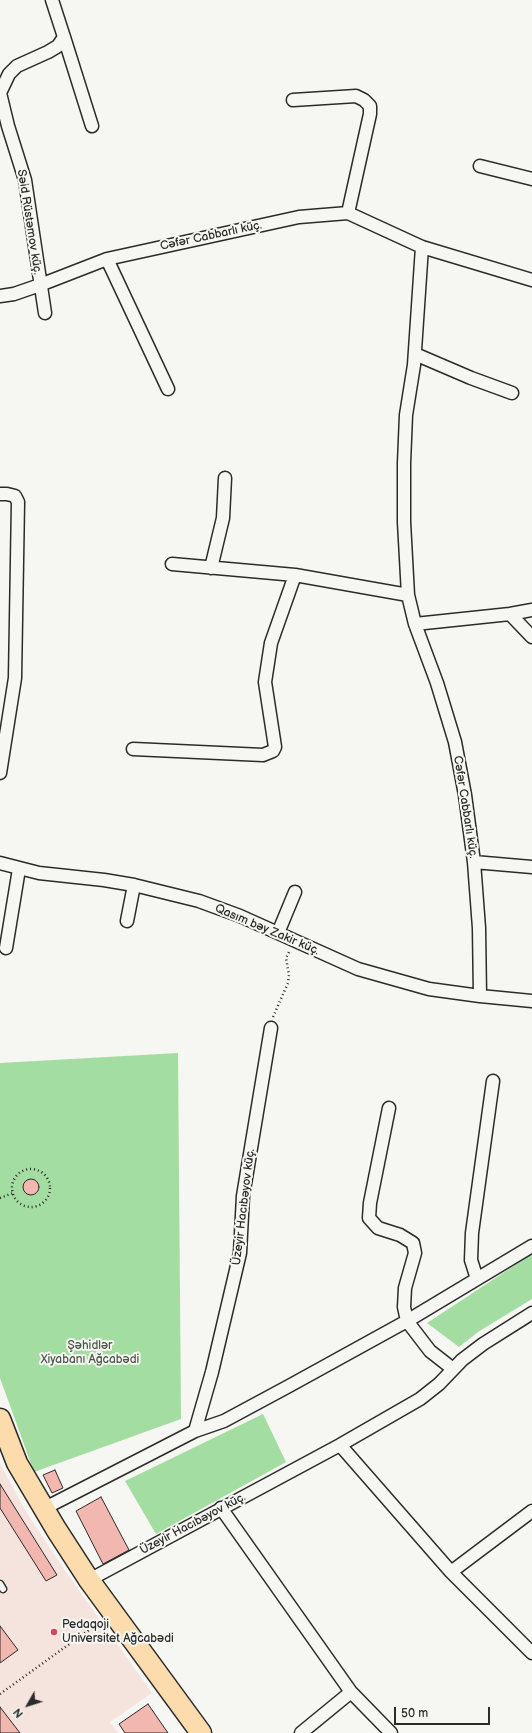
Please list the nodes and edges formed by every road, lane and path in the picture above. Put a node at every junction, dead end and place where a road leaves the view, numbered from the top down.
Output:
1 (52, 0) edge
2 (64, 37) junction
3 (0, 93) edge
4 (293, 100) dead end
5 (92, 126) dead end
6 (480, 166) dead end
7 (532, 179) edge
8 (348, 213) junction
9 (422, 247) junction
10 (107, 259) junction
11 (532, 280) edge
12 (40, 285) junction
13 (0, 296) edge
14 (45, 312) dead end
15 (415, 354) junction
16 (168, 389) dead end
17 (512, 393) dead end
18 (226, 478) dead end
19 (0, 494) edge
20 (172, 564) dead end
21 (211, 568) junction
22 (295, 575) junction
23 (408, 595) junction
24 (532, 610) edge
25 (510, 614) junction
26 (415, 624) junction
27 (532, 637) edge
28 (134, 748) dead end
29 (0, 772) edge
30 (474, 862) junction
31 (0, 864) edge
32 (532, 867) edge
33 (19, 869) junction
34 (134, 885) junction
35 (295, 892) dead end
36 (127, 921) dead end
37 (278, 933) junction
38 (294, 940) junction
39 (6, 948) dead end
40 (480, 996) junction
41 (532, 1001) edge
42 (270, 1028) joint
43 (493, 1081) dead end
44 (389, 1108) dead end
45 (13, 1193) junction
46 (0, 1198) edge
47 (532, 1246) edge
48 (477, 1279) junction
49 (532, 1313) edge
50 (407, 1321) junction
51 (453, 1369) junction
52 (0, 1419) edge
53 (196, 1431) junction
54 (340, 1445) junction
55 (221, 1508) junction
56 (43, 1509) junction
57 (532, 1511) edge
58 (451, 1572) junction
59 (89, 1580) junction
60 (114, 1613) junction
61 (532, 1653) edge
62 (352, 1692) junction
63 (0, 1694) edge
64 (201, 1733) edge
65 (301, 1733) edge
66 (391, 1733) edge

1 - 2 street
2 - 3 street, Səid Rüstəmov küç.
2 - 5 street
3 - 12 street, Səid Rüstəmov küç.
4 - 8 street
6 - 7 street
8 - 9 street, Cəfər Cabbarlı küç.
8 - 10 street, Cəfər Cabbarlı küç.
9 - 11 street, Cəfər Cabbarlı küç.
9 - 15 street, Cəfər Cabbarlı küç.
10 - 12 street, Cəfər Cabbarlı küç.
10 - 16 street
12 - 13 street, Cəfər Cabbarlı küç.
12 - 14 street, Səid Rüstəmov küç.
15 - 17 street
15 - 23 street, Cəfər Cabbarlı küç.
18 - 21 street
19 - 29 street
20 - 21 street
21 - 22 street
22 - 23 street
22 - 28 street
23 - 26 street, Cəfər Cabbarlı küç.
24 - 25 street
25 - 26 street
25 - 27 street
26 - 30 street, Cəfər Cabbarlı küç.
30 - 32 street
30 - 40 street, Cəfər Cabbarlı küç.
31 - 33 street, Qasım bəy Zakir küç.
33 - 34 street, Qasım bəy Zakir küç.
33 - 39 street
34 - 36 street
34 - 37 street, Qasım bəy Zakir küç.
35 - 37 street
37 - 38 street, Qasım bəy Zakir küç.
38 - 40 street, Qasım bəy Zakir küç.
38 - 42 path
40 - 41 street, Qasım bəy Zakir küç.
42 - 53 street, Üzeyir Hacıbəyov küç.
43 - 48 street
44 - 50 street
45 - 45 path
45 - 46 path
47 - 48 street
48 - 50 street
49 - 51 street, Üzeyir Hacıbəyov küç.
50 - 51 street
50 - 53 street
51 - 54 street, Üzeyir Hacıbəyov küç.
52 - 56 main road
53 - 56 street
54 - 55 street, Üzeyir Hacıbəyov küç.
54 - 58 street
55 - 59 street, Üzeyir Hacıbəyov küç.
55 - 62 street
56 - 59 main road
57 - 58 street
58 - 61 street
59 - 60 main road
60 - 63 path
60 - 64 main road
62 - 65 street
62 - 66 street

